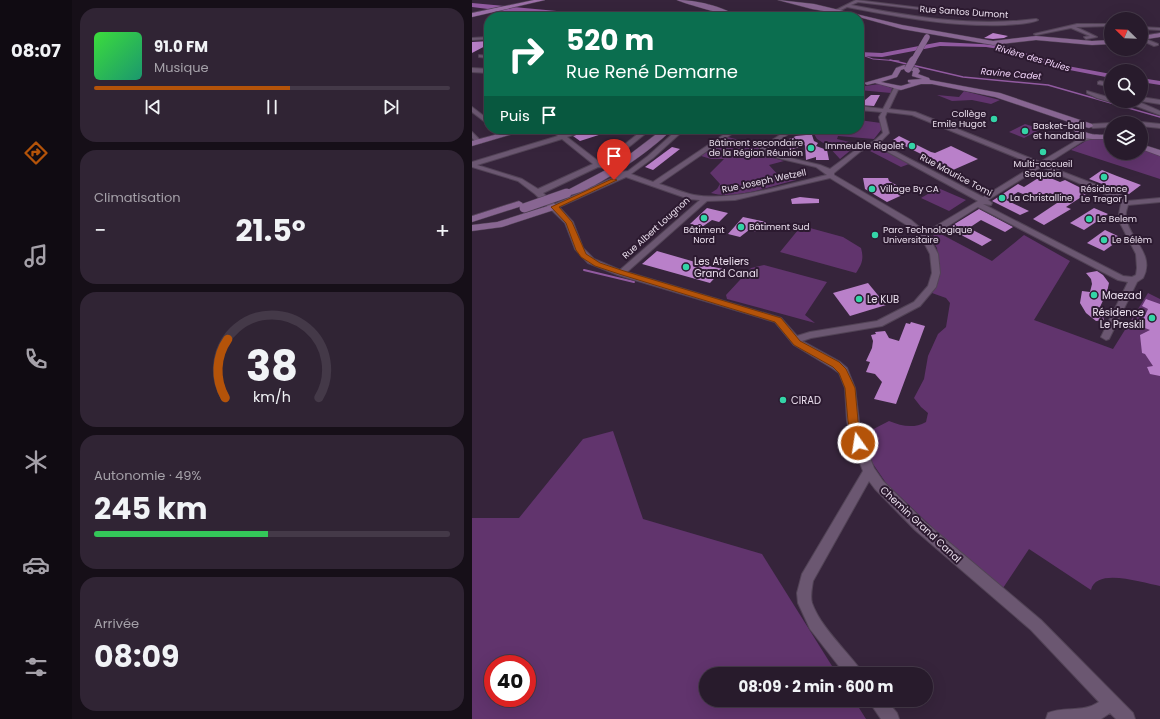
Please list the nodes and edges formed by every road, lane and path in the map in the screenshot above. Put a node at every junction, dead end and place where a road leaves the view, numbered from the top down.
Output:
1 (537, 0) edge
2 (542, 0) edge
3 (680, 0) edge
4 (686, 0) edge
5 (781, 0) edge
6 (858, 1) edge
7 (848, 6) junction
8 (905, 7) junction
9 (940, 10) junction
10 (836, 11) junction
11 (484, 12) edge
12 (484, 12) edge
13 (485, 12) edge
14 (486, 12) edge
15 (724, 12) edge
16 (729, 12) edge
17 (840, 12) edge
18 (929, 13) dead end
19 (960, 13) dead end
20 (472, 15) edge
21 (897, 15) junction
22 (864, 18) edge
23 (1036, 20) dead end
24 (1098, 24) junction
25 (1104, 24) edge
26 (1007, 25) junction
27 (1071, 26) junction
28 (1104, 27) edge
29 (1002, 28) dead end
30 (1148, 28) edge
31 (1160, 29) edge
32 (1038, 33) dead end
33 (928, 34) junction
34 (1160, 35) edge
35 (1148, 37) edge
36 (484, 38) edge
37 (1086, 38) dead end
38 (472, 39) edge
39 (1148, 41) edge
40 (1104, 42) edge
41 (1156, 45) dead end
42 (472, 71) edge
43 (484, 71) edge
44 (911, 78) junction
45 (871, 83) junction
46 (1100, 83) dead end
47 (864, 84) edge
48 (895, 84) junction
49 (1104, 84) edge
50 (958, 87) junction
51 (1089, 92) dead end
52 (1104, 98) edge
53 (1148, 100) edge
54 (1160, 102) edge
55 (1148, 107) edge
56 (864, 108) edge
57 (885, 110) junction
58 (473, 111) edge
59 (1160, 112) edge
60 (484, 119) edge
61 (1069, 120) junction
62 (1148, 125) edge
63 (1091, 126) junction
64 (1160, 126) edge
65 (1104, 131) edge
66 (1104, 133) edge
67 (472, 134) edge
68 (508, 134) edge
69 (560, 134) edge
70 (570, 134) edge
71 (642, 134) edge
72 (653, 134) edge
73 (662, 134) edge
74 (676, 134) edge
75 (729, 134) edge
76 (786, 134) edge
77 (1080, 134) junction
78 (563, 136) junction
79 (475, 143) edge
80 (875, 143) junction
81 (1148, 149) edge
82 (1160, 153) edge
83 (472, 164) edge
84 (1040, 164) junction
85 (604, 170) junction
86 (627, 173) junction
87 (830, 174) junction
88 (656, 183) junction
89 (538, 192) junction
90 (703, 198) junction
91 (1160, 200) edge
92 (981, 202) junction
93 (1125, 203) junction
94 (522, 206) junction
95 (554, 207) junction
96 (472, 218) edge
97 (472, 224) edge
98 (472, 228) edge
99 (923, 234) junction
100 (621, 272) junction
101 (1133, 280) junction
102 (1106, 336) dead end
103 (795, 340) junction
104 (869, 471) junction
105 (850, 667) edge
106 (1110, 702) junction
107 (882, 707) edge
108 (891, 719) edge
109 (1054, 719) edge
110 (1127, 719) edge

1 - 13 highway
2 - 14 highway
3 - 15 main road
4 - 16 main road
5 - 10 main road
6 - 7 street
6 - 8 street
7 - 10 street
7 - 21 street, Rue Santos Dumont
8 - 9 street
8 - 21 street, Rue Santos Dumont
9 - 18 street
9 - 19 street
10 - 17 main road
11 - 20 highway
12 - 20 highway
21 - 26 street, Rue Santos Dumont
22 - 33 main road
23 - 26 street, Rue Santos Dumont
24 - 25 street
24 - 27 street
24 - 28 street
26 - 29 street
27 - 32 street
27 - 37 street
30 - 31 street
33 - 40 main road
33 - 44 main road, bridge
34 - 35 main road
36 - 38 street
39 - 41 street
42 - 43 street
44 - 48 main road
44 - 48 main road
44 - 50 main road
45 - 47 main road
45 - 48 main road
45 - 50 main road
46 - 49 street
48 - 57 street
50 - 61 main road
51 - 52 street
53 - 54 street
55 - 59 street
56 - 57 street
57 - 80 street
57 - 84 street
58 - 60 street
61 - 63 main road
61 - 77 main road
62 - 64 street
63 - 65 main road
63 - 77 main road
66 - 77 main road
67 - 79 street
68 - 79 main road
69 - 78 street
70 - 78 street
71 - 85 street
72 - 85 main road
73 - 85 main road
74 - 86 street
75 - 88 street
76 - 87 street
77 - 84 street
78 - 83 street
78 - 85 street
80 - 87 street
80 - 92 street, Rue Maurice Tomi
81 - 82 main road
83 - 89 street, Chemin Grand Canal
84 - 92 street
84 - 93 street
85 - 86 street, Rue Joseph Wetzell
85 - 89 street
85 - 94 main road, bridge
86 - 88 street, Rue Joseph Wetzell
86 - 95 street
87 - 90 street, Rue Joseph Wetzell
87 - 99 street
88 - 90 street, Rue Joseph Wetzell
89 - 95 street, Chemin Grand Canal
90 - 100 street, Rue Albert Lougnon
91 - 93 street
92 - 99 street
92 - 101 street, Rue Maurice Tomi
93 - 101 street
94 - 96 main road
94 - 97 main road
95 - 98 main road
95 - 100 street, Chemin Grand Canal
99 - 103 street
100 - 103 street, Chemin Grand Canal
101 - 102 street
103 - 104 street, Chemin Grand Canal
104 - 105 street
104 - 106 street, Chemin Grand Canal
106 - 109 street
106 - 110 street, Chemin Grand Canal
107 - 108 street

